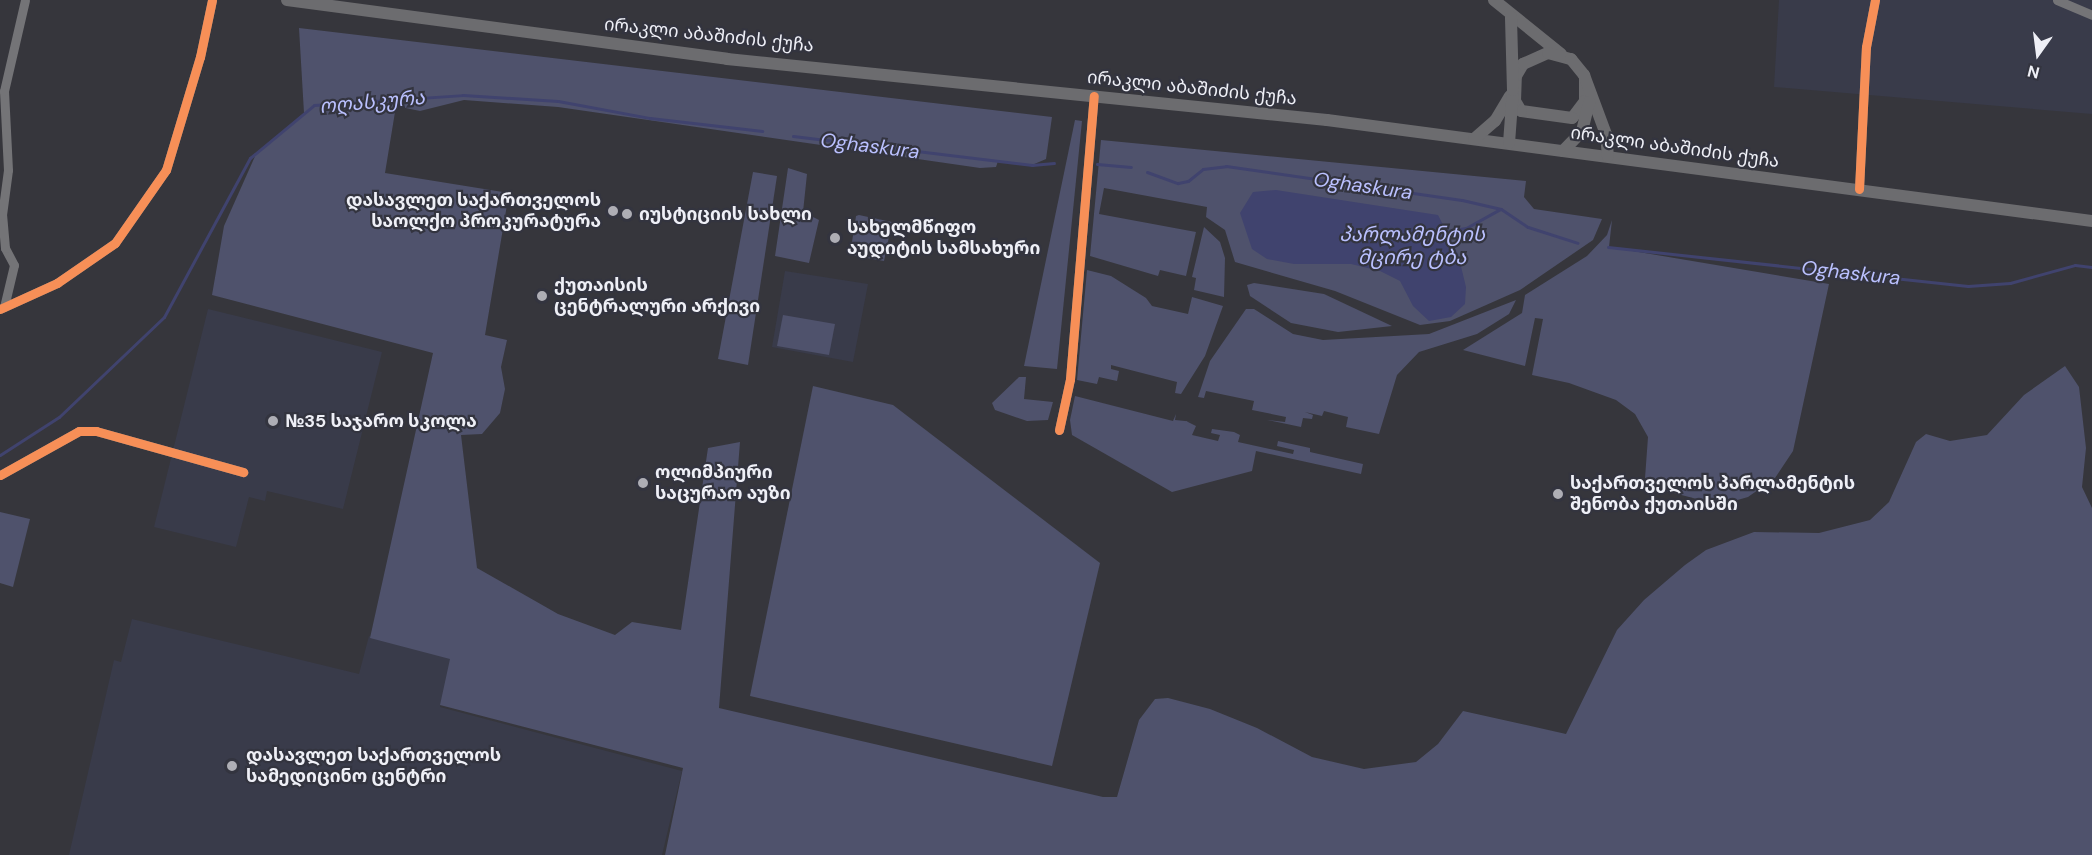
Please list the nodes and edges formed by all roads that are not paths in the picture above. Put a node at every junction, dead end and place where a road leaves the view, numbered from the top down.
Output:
1 (25, 0) edge
2 (212, 0) edge
3 (287, 0) edge
4 (1494, 0) edge
5 (1875, 0) edge
6 (2057, 0) edge
7 (2092, 15) edge
8 (1511, 17) junction
9 (1562, 55) junction
10 (1586, 79) junction
11 (1513, 90) junction
12 (1591, 95) junction
13 (1094, 96) junction
14 (1474, 139) junction
15 (1509, 143) junction
16 (1563, 151) junction
17 (1608, 156) junction
18 (1859, 189) junction
19 (2092, 221) edge
20 (2, 308) edge
21 (1059, 430) dead end
22 (243, 472) dead end
23 (0, 475) edge

1 - 20 street
2 - 20 street
3 - 13 main road, ირაკლი აბაშიძის ქუჩა
4 - 8 main road
5 - 18 street
6 - 7 street
8 - 9 main road
8 - 11 main road
9 - 10 main road
9 - 11 main road
10 - 11 main road
10 - 12 main road
11 - 14 main road
11 - 15 main road
12 - 16 main road
12 - 17 main road
13 - 14 main road, ირაკლი აბაშიძის ქუჩა
13 - 21 street
14 - 15 main road, ირაკლი აბაშიძის ქუჩა
15 - 16 main road, ირაკლი აბაშიძის ქუჩა
16 - 17 main road, ირაკლი აბაშიძის ქუჩა
17 - 18 main road, ირაკლი აბაშიძის ქუჩა
18 - 19 main road, ირაკლი აბაშიძის ქუჩა
22 - 23 street

